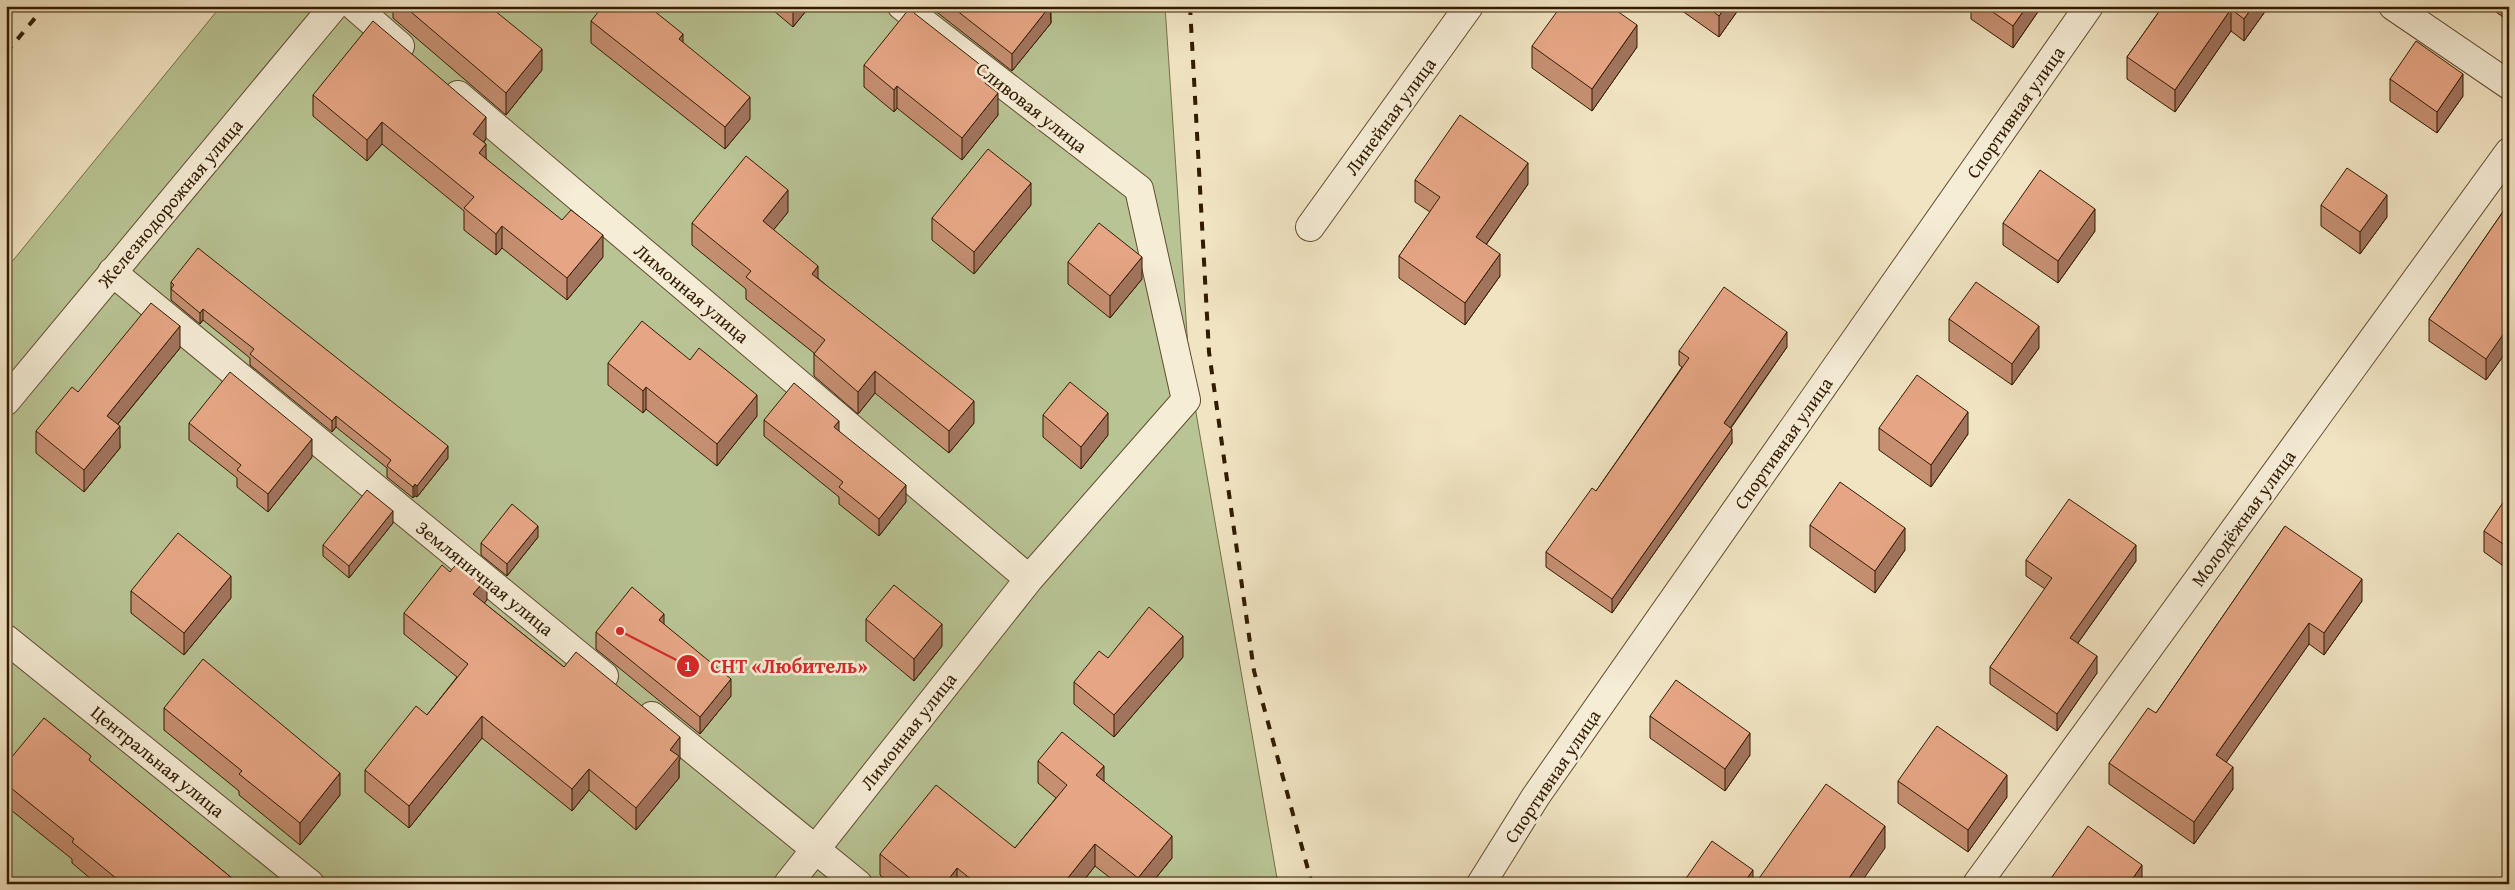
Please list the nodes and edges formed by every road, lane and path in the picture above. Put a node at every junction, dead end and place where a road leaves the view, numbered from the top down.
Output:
1 (334, 6) edge
2 (354, 6) edge
3 (902, 6) edge
4 (1469, 6) edge
5 (2089, 6) edge
6 (2393, 6) edge
7 (2509, 85) edge
8 (2509, 152) edge
9 (1310, 227) dead end
10 (112, 272) junction
11 (1186, 400) joint
12 (6, 401) edge
13 (1030, 579) junction
14 (6, 639) edge
15 (815, 850) junction
16 (310, 884) edge
17 (788, 884) edge
18 (858, 884) edge
19 (1481, 884) edge
20 (1977, 884) edge

1 - 10 street, Железнодорожная улица
2 - 13 street, Лимонная улица
3 - 11 street, Сливовая улица
4 - 9 street, Линейная улица
5 - 19 street, Спортивная улица
6 - 7 street
8 - 20 street, Молодёжная улица
10 - 12 street, Железнодорожная улица
10 - 15 street, Земляничная улица
11 - 13 street, Лимонная улица
13 - 15 street, Лимонная улица
14 - 16 street, Центральная улица
15 - 17 street, Лимонная улица
15 - 18 street, Земляничная улица

